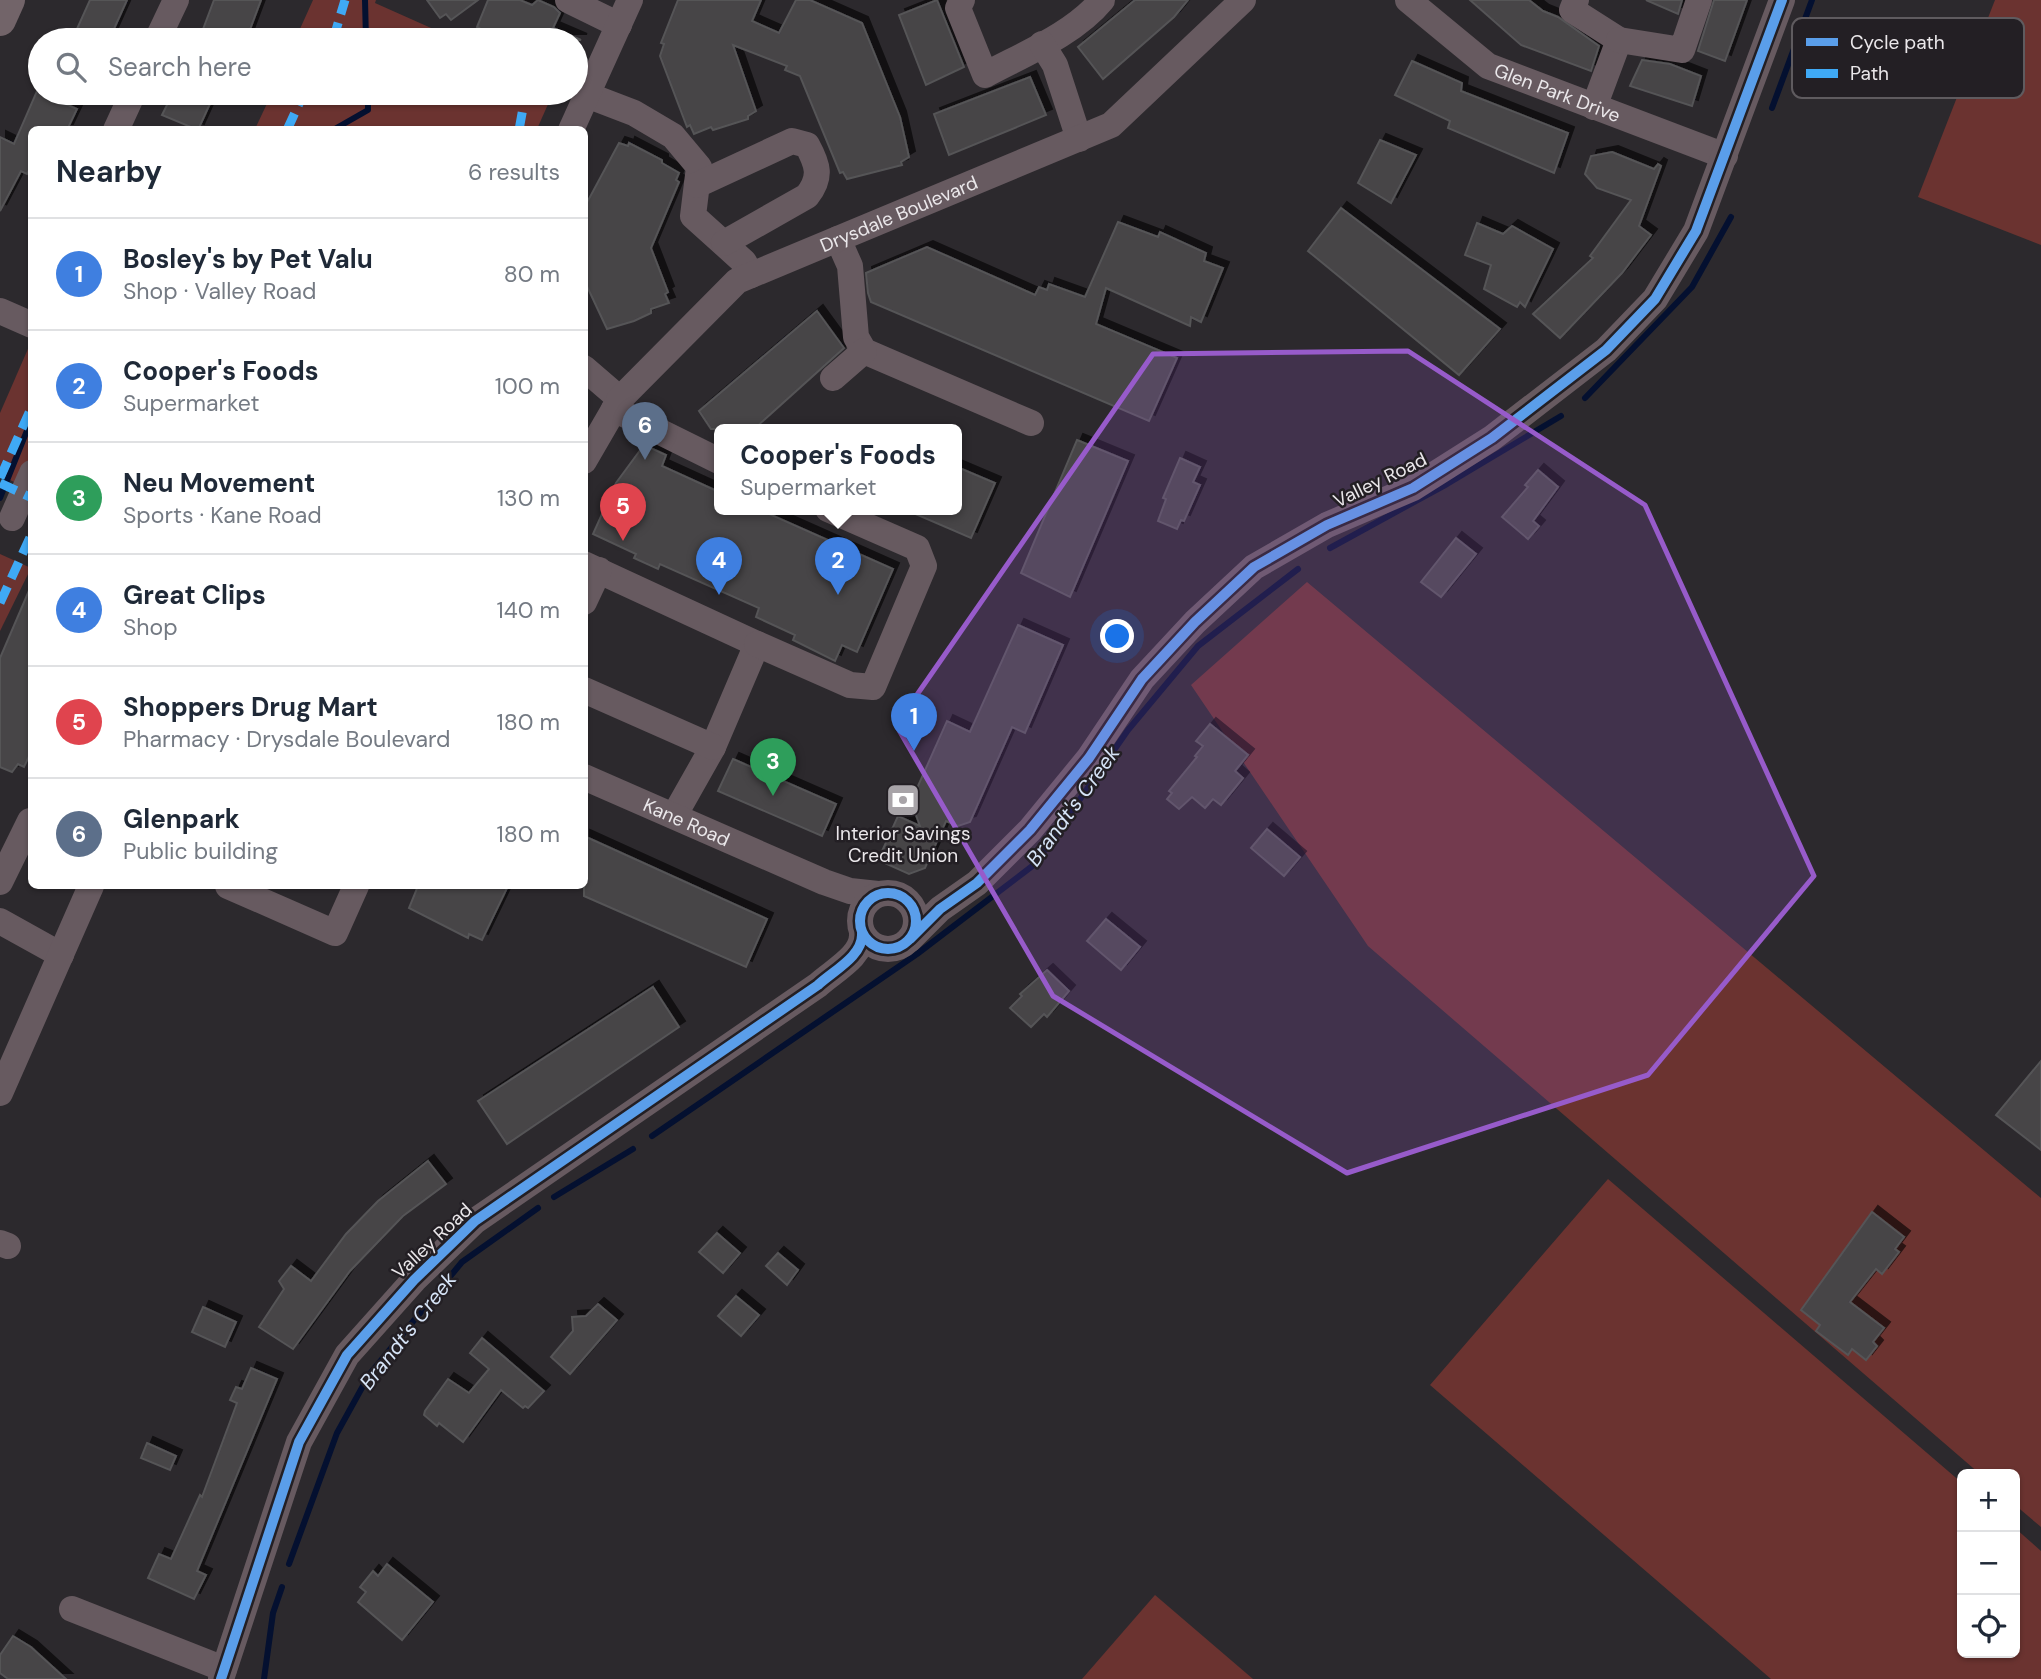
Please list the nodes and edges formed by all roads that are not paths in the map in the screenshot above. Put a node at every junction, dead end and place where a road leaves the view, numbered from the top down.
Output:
1 (9, 0) edge
2 (176, 0) edge
3 (568, 0) edge
4 (630, 0) edge
5 (961, 0) edge
6 (1102, 0) edge
7 (1243, 0) edge
8 (1408, 0) edge
9 (1699, 0) edge
10 (1782, 0) edge
11 (1568, 3) edge
12 (0, 20) edge
13 (619, 25) junction
14 (163, 28) edge
15 (1619, 40) junction
16 (1042, 44) junction
17 (588, 93) edge
18 (588, 95) edge
19 (127, 105) edge
20 (582, 105) edge
21 (1594, 107) junction
22 (118, 126) edge
23 (573, 126) edge
24 (1079, 139) junction
25 (1725, 156) junction
26 (698, 176) junction
27 (838, 239) junction
28 (724, 243) junction
29 (751, 275) junction
30 (0, 311) edge
31 (28, 323) edge
32 (864, 351) junction
33 (588, 372) edge
34 (833, 379) dead end
35 (617, 404) junction
36 (1031, 423) dead end
37 (588, 454) edge
38 (714, 458) edge
39 (28, 483) edge
40 (842, 515) edge
41 (14, 519) edge
42 (592, 567) edge
43 (588, 584) edge
44 (757, 644) junction
45 (588, 692) edge
46 (713, 747) junction
47 (588, 779) edge
48 (674, 816) junction
49 (28, 825) edge
50 (789, 868) junction
51 (0, 882) edge
52 (977, 883) junction
53 (91, 889) edge
54 (235, 889) edge
55 (355, 889) edge
56 (888, 894) junction
57 (0, 921) edge
58 (861, 930) junction
59 (903, 944) junction
60 (61, 955) junction
61 (818, 985) junction
62 (0, 1093) edge
63 (72, 1609) dead end
64 (223, 1674) edge

1 - 12 main road
2 - 14 street
3 - 13 street
4 - 13 street
5 - 16 street
6 - 16 street
7 - 24 street, Drysdale Boulevard
8 - 21 street, Glen Park Drive
9 - 15 street
10 - 25 street, Valley Road
11 - 15 street
13 - 17 street
15 - 21 street
16 - 24 street
18 - 26 street
19 - 22 street
20 - 23 street
21 - 25 street, Glen Park Drive
24 - 27 street, Drysdale Boulevard
25 - 52 street, Valley Road
26 - 28 street
26 - 28 street
27 - 29 street, Drysdale Boulevard
27 - 32 street
28 - 29 street
29 - 35 street, Drysdale Boulevard
30 - 31 street
32 - 34 street
32 - 36 street
33 - 35 street
35 - 37 street, Drysdale Boulevard
35 - 38 street
39 - 41 street
40 - 44 street
42 - 43 street
42 - 44 street
44 - 46 street
45 - 46 street
46 - 48 street
47 - 48 street, Kane Road
48 - 50 street, Kane Road
49 - 51 street
50 - 56 street, Kane Road
50 - 58 street, Kane Road
52 - 56 street, Valley Road
52 - 59 street, Valley Road
53 - 60 street
54 - 55 street
56 - 58 street, Valley Road
56 - 59 street
57 - 60 street
58 - 59 street
58 - 61 street, Valley Road
59 - 61 street, Valley Road
60 - 62 street
61 - 64 street, Valley Road
63 - 64 street

